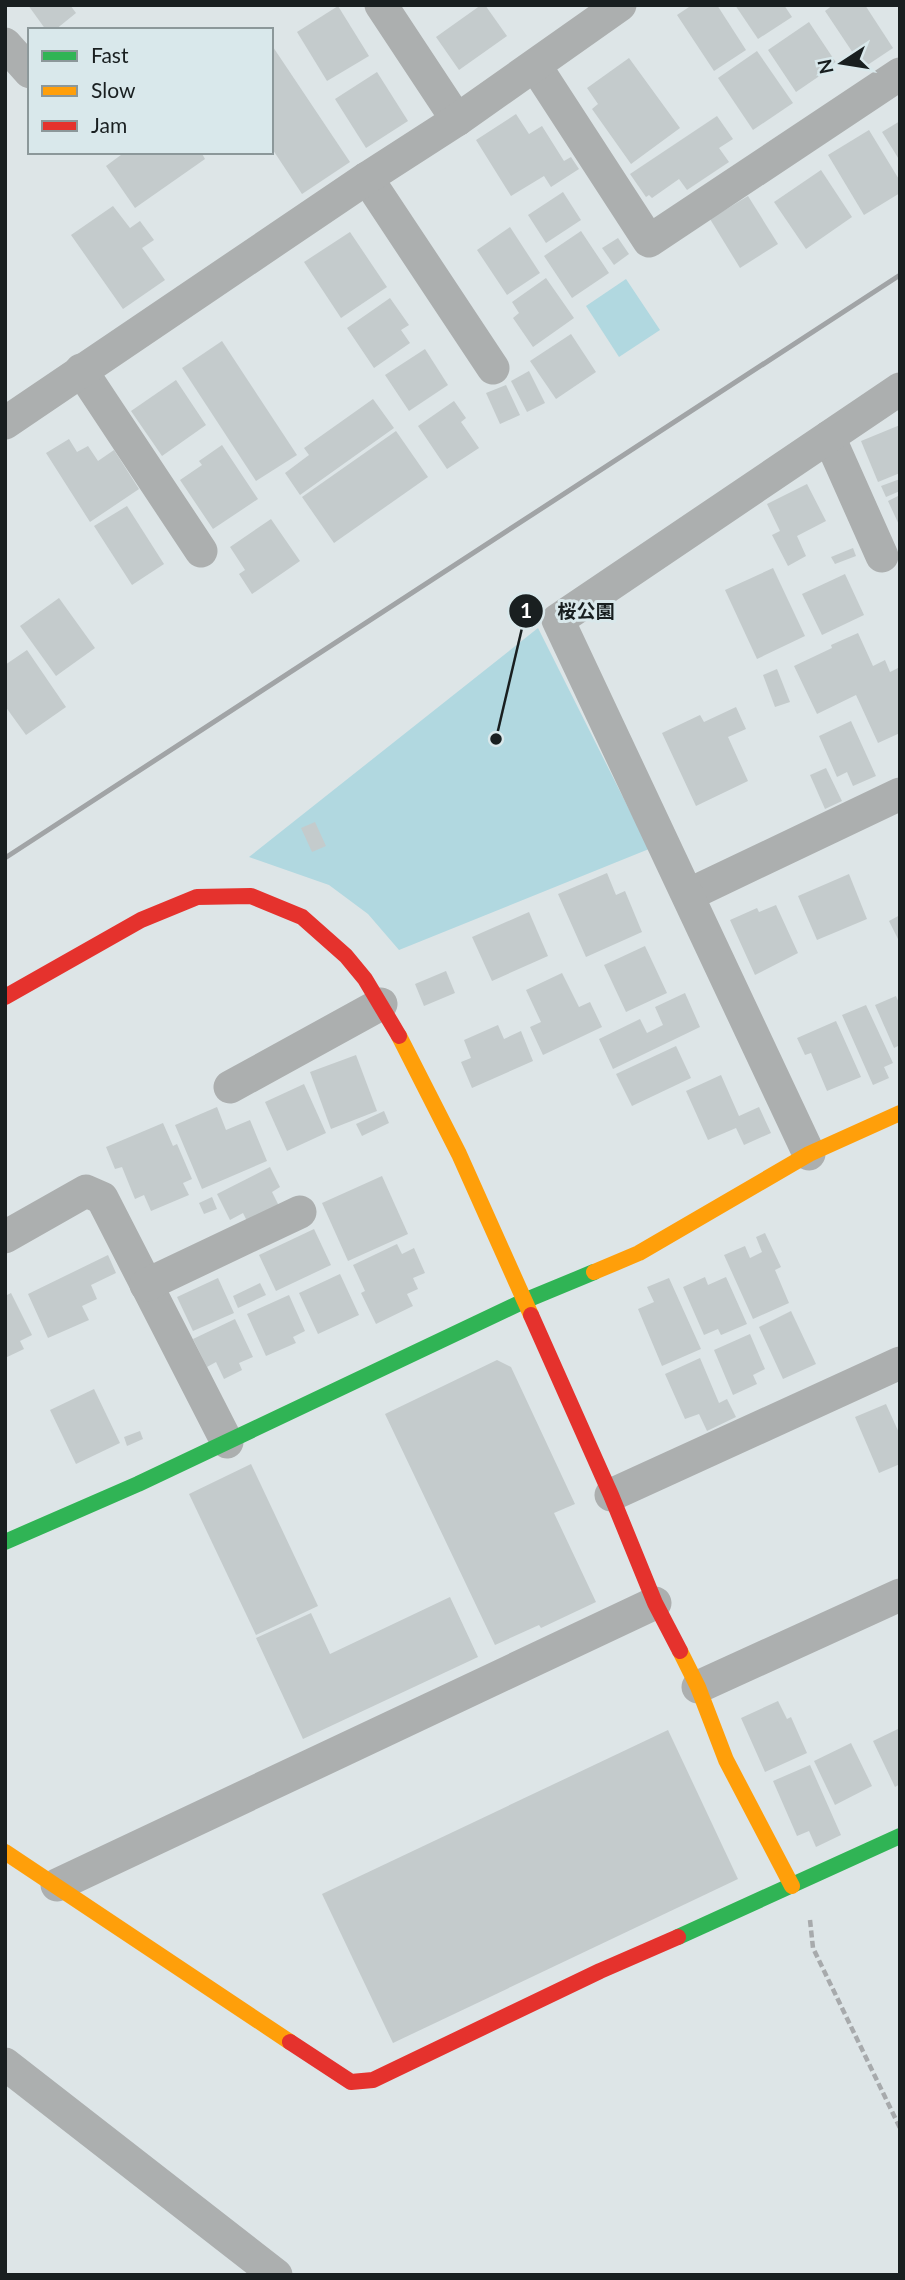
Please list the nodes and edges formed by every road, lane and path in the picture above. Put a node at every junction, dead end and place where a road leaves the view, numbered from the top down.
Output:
1 (381, 5) edge
2 (620, 5) edge
3 (5, 44) edge
4 (536, 66) junction
5 (28, 70) edge
6 (900, 74) edge
7 (457, 120) junction
8 (367, 178) junction
9 (493, 368) dead end
10 (81, 370) junction
11 (900, 389) edge
12 (5, 423) edge
13 (829, 437) junction
14 (201, 551) dead end
15 (882, 556) dead end
16 (900, 794) edge
17 (688, 895) junction
18 (5, 996) edge
19 (380, 1004) junction
20 (230, 1087) dead end
21 (900, 1113) edge
22 (810, 1154) junction
23 (300, 1212) dead end
24 (5, 1237) edge
25 (146, 1285) junction
26 (524, 1301) junction
27 (900, 1363) edge
28 (227, 1442) junction
29 (611, 1495) junction
30 (5, 1542) edge
31 (900, 1595) edge
32 (655, 1603) junction
33 (698, 1687) junction
34 (900, 1836) edge
35 (5, 1852) edge
36 (799, 1883) junction
37 (57, 1885) junction
38 (5, 2064) edge
39 (900, 2128) edge
40 (276, 2275) edge

1 - 7 street
2 - 4 street
3 - 5 street
4 - 6 street
4 - 7 street
7 - 8 street
8 - 9 street
8 - 10 street
10 - 12 street
10 - 14 street
11 - 13 street
13 - 15 street
13 - 17 street
16 - 17 street
17 - 22 street
18 - 19 street
19 - 20 street
19 - 26 street
21 - 22 street
22 - 26 street
23 - 25 street
24 - 25 street
25 - 28 street
26 - 28 street
26 - 29 street
27 - 29 street
28 - 30 street
29 - 32 street
31 - 33 street
32 - 33 street
32 - 37 street
33 - 36 street
34 - 36 street
35 - 37 street
36 - 37 street
36 - 39 path
38 - 40 street

